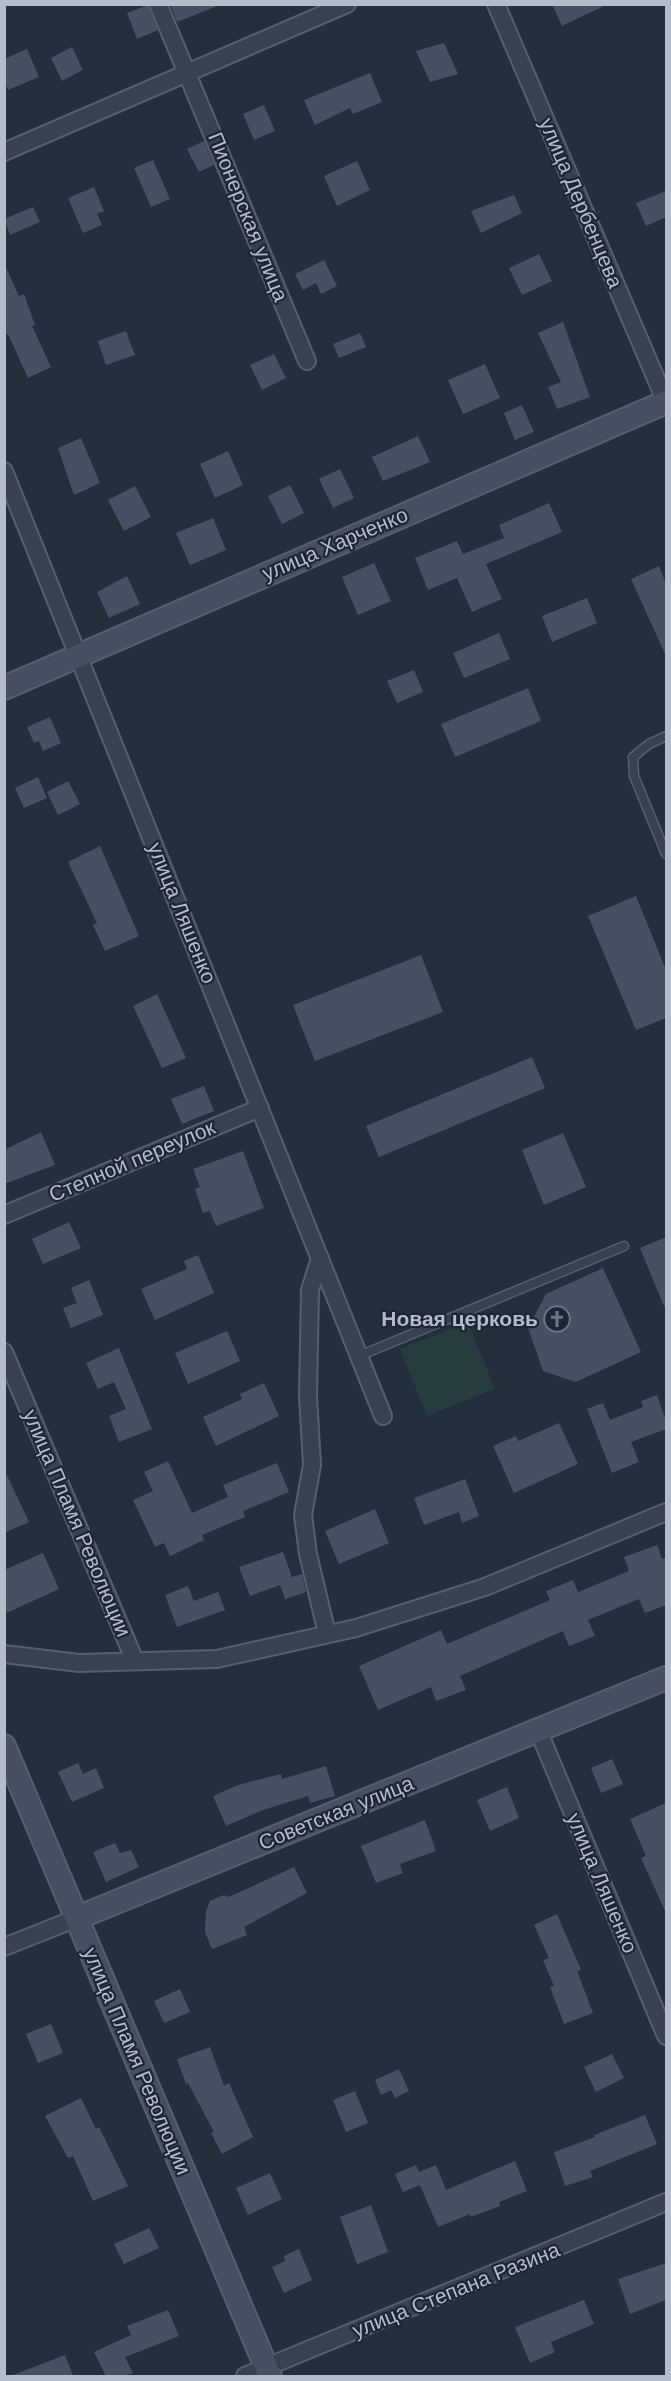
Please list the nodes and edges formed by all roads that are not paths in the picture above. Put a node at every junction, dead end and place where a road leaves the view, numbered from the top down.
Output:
1 (158, 4) edge
2 (347, 4) edge
3 (496, 4) edge
4 (188, 73) junction
5 (4, 152) edge
6 (307, 361) dead end
7 (666, 402) edge
8 (4, 471) edge
9 (79, 655) junction
10 (4, 688) edge
11 (666, 736) edge
12 (666, 854) edge
13 (260, 1108) junction
14 (4, 1215) edge
15 (624, 1246) dead end
16 (320, 1258) junction
17 (4, 1353) edge
18 (359, 1356) junction
19 (383, 1416) dead end
20 (666, 1512) edge
21 (327, 1634) junction
22 (4, 1654) edge
23 (135, 1661) junction
24 (666, 1678) edge
25 (538, 1730) junction
26 (4, 1746) edge
27 (77, 1918) junction
28 (4, 1947) edge
29 (666, 2036) edge
30 (666, 2202) edge
31 (268, 2372) edge
32 (245, 2376) edge

1 - 4 street, Пионерская улица
2 - 4 street
3 - 7 street, улица Дербенцева
4 - 5 street
4 - 6 street, Пионерская улица
7 - 9 street, улица Харченко
8 - 9 street, улица Ляшенко
9 - 10 street, улица Харченко
9 - 13 street, улица Ляшенко
11 - 12 lane
13 - 14 street, Степной переулок
13 - 16 street, улица Ляшенко
15 - 18 lane
16 - 18 street, улица Ляшенко
16 - 21 street
17 - 23 street, улица Пламя Революции
18 - 19 street, улица Ляшенко
20 - 21 street
21 - 23 street, улица Пламя Революции
22 - 23 street, улица Пламя Революции
24 - 25 street, Советская улица
25 - 27 street, Советская улица
25 - 29 street, улица Ляшенко
26 - 27 street, улица Пламя Революции
27 - 28 street, Советская улица
27 - 31 street, улица Пламя Революции
30 - 31 street, улица Степана Разина
31 - 32 street, улица Степана Разина

